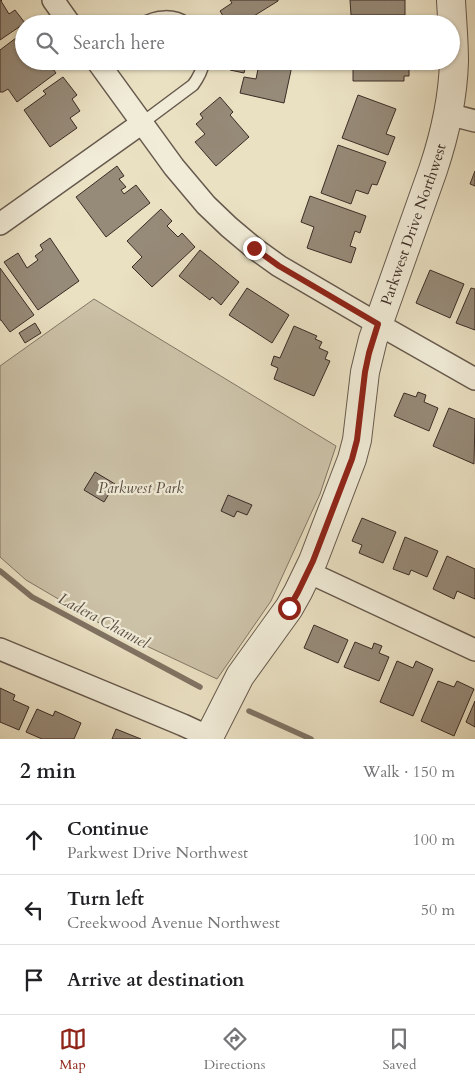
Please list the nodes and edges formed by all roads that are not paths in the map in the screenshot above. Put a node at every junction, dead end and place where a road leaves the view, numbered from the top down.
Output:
1 (53, 0) edge
2 (451, 0) edge
3 (64, 15) edge
4 (452, 15) edge
5 (104, 70) edge
6 (202, 70) edge
7 (453, 70) edge
8 (448, 114) junction
9 (475, 121) edge
10 (142, 123) junction
11 (0, 224) edge
12 (378, 324) junction
13 (475, 379) edge
14 (308, 572) junction
15 (0, 649) edge
16 (475, 650) edge
17 (209, 738) edge

1 - 3 street
2 - 4 street, Parkwest Drive Northwest
5 - 10 street
6 - 10 lane
7 - 8 street, Parkwest Drive Northwest
8 - 9 street
8 - 12 street, Parkwest Drive Northwest
10 - 11 street
10 - 12 street
12 - 13 street
12 - 14 street, Parkwest Drive Northwest
14 - 16 street
14 - 17 street, Parkwest Drive Northwest
15 - 17 street

